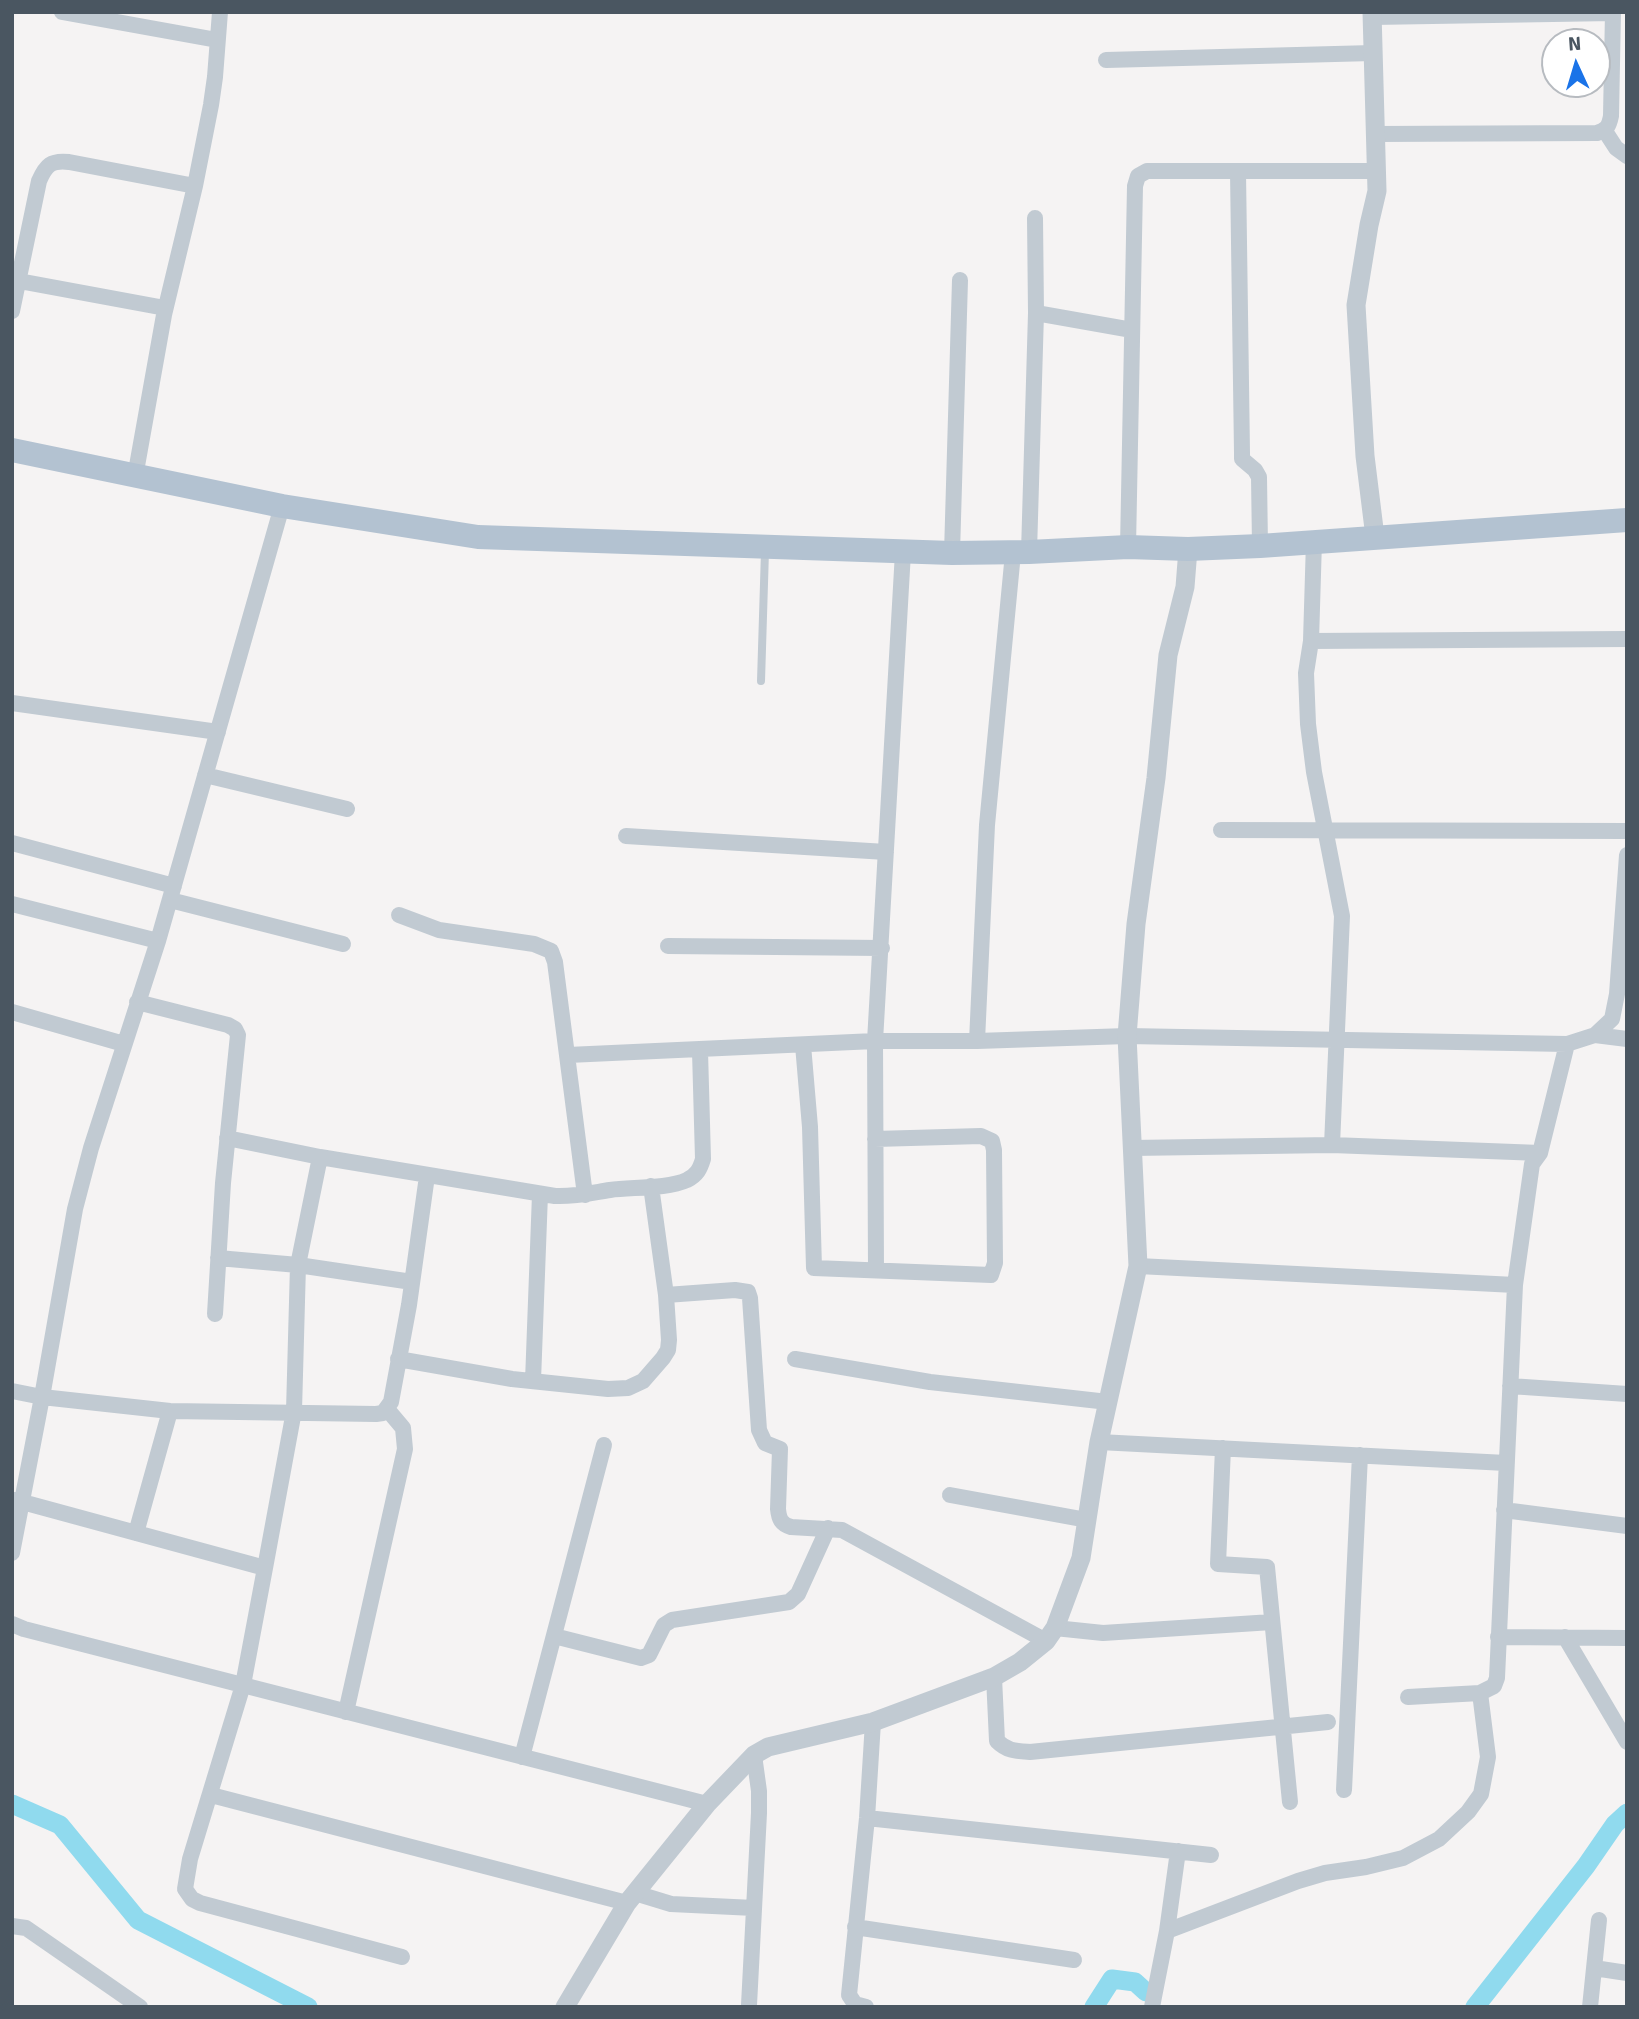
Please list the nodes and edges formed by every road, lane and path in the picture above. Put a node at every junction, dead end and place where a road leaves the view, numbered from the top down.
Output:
1 (62, 12) edge
2 (220, 12) edge
3 (1613, 13) edge
4 (1372, 15) edge
5 (218, 40) junction
6 (1373, 53) junction
7 (1105, 61) dead end
8 (1605, 131) junction
9 (1377, 134) junction
10 (1627, 156) edge
11 (1376, 171) junction
12 (1238, 172) junction
13 (195, 186) junction
14 (1035, 218) dead end
15 (960, 280) dead end
16 (19, 281) junction
17 (166, 308) junction
18 (12, 311) edge
19 (1036, 313) junction
20 (1132, 330) junction
21 (12, 450) edge
22 (135, 477) junction
23 (282, 506) junction
24 (1627, 520) edge
25 (1375, 537) junction
26 (1314, 541) junction
27 (1260, 546) junction
28 (765, 547) junction
29 (1128, 547) junction
30 (1188, 549) junction
31 (904, 552) junction
32 (1021, 552) junction
33 (952, 553) junction
34 (1627, 639) edge
35 (1311, 641) junction
36 (761, 681) dead end
37 (12, 703) edge
38 (218, 732) junction
39 (205, 775) junction
40 (347, 809) dead end
41 (1221, 830) dead end
42 (1325, 830) junction
43 (1627, 831) edge
44 (626, 836) dead end
45 (12, 843) edge
46 (886, 852) junction
47 (1627, 855) edge
48 (172, 893) junction
49 (12, 904) edge
50 (398, 915) dead end
51 (158, 941) junction
52 (343, 944) dead end
53 (668, 946) dead end
54 (882, 948) junction
55 (137, 1002) junction
56 (12, 1012) edge
57 (1595, 1035) junction
58 (1127, 1036) junction
59 (1627, 1038) edge
60 (1337, 1039) junction
61 (875, 1041) junction
62 (977, 1041) junction
63 (124, 1044) junction
64 (1567, 1044) junction
65 (803, 1045) junction
66 (700, 1051) junction
67 (568, 1055) junction
68 (227, 1138) junction
69 (875, 1139) junction
70 (1332, 1145) junction
71 (1132, 1148) junction
72 (1540, 1153) junction
73 (320, 1157) junction
74 (428, 1176) junction
75 (651, 1186) junction
76 (540, 1194) junction
77 (585, 1195) junction
78 (218, 1258) junction
79 (298, 1265) junction
80 (1138, 1266) junction
81 (876, 1269) junction
82 (412, 1282) junction
83 (1515, 1285) junction
84 (666, 1296) junction
85 (215, 1314) dead end
86 (398, 1359) junction
87 (795, 1359) dead end
88 (533, 1381) junction
89 (1510, 1386) junction
90 (12, 1391) edge
91 (1627, 1394) edge
92 (42, 1396) junction
93 (1108, 1402) junction
94 (387, 1409) junction
95 (170, 1411) junction
96 (294, 1412) junction
97 (1099, 1442) junction
98 (604, 1444) dead end
99 (1223, 1448) junction
100 (1360, 1455) junction
101 (1506, 1463) junction
102 (950, 1495) dead end
103 (17, 1500) edge
104 (1504, 1510) junction
105 (1087, 1520) junction
106 (1627, 1525) edge
107 (828, 1528) junction
108 (136, 1533) junction
109 (12, 1553) edge
110 (265, 1568) junction
111 (1272, 1622) junction
112 (12, 1624) edge
113 (1050, 1635) junction
114 (554, 1636) junction
115 (1498, 1637) junction
116 (1566, 1637) junction
117 (1627, 1638) edge
118 (994, 1677) junction
119 (243, 1685) junction
120 (1479, 1693) junction
121 (1408, 1697) dead end
122 (346, 1712) junction
123 (873, 1721) junction
124 (1328, 1722) dead end
125 (1283, 1727) junction
126 (1627, 1742) edge
127 (754, 1755) junction
128 (522, 1757) junction
129 (1344, 1790) dead end
130 (211, 1795) junction
131 (1290, 1802) dead end
132 (707, 1804) junction
133 (867, 1818) junction
134 (1178, 1851) junction
135 (1211, 1855) dead end
136 (631, 1898) junction
137 (754, 1908) junction
138 (1599, 1920) dead end
139 (15, 1924) edge
140 (855, 1927) junction
141 (1167, 1931) junction
142 (402, 1957) dead end
143 (1074, 1960) dead end
144 (1594, 1968) junction
145 (1627, 1973) edge
146 (565, 2006) edge
147 (749, 2006) edge
148 (140, 2007) edge
149 (866, 2007) edge
150 (1152, 2007) edge
151 (1590, 2007) edge

1 - 5 street
2 - 5 street
3 - 4 street
3 - 8 street
4 - 6 street
5 - 13 street
6 - 7 street
6 - 9 street
8 - 9 street
8 - 10 street
9 - 11 street
11 - 12 street
11 - 25 street
12 - 20 street
12 - 27 street
13 - 16 street
13 - 17 street
14 - 19 street
15 - 33 street
16 - 17 street
16 - 18 street
17 - 22 street
19 - 20 street
19 - 32 street
20 - 29 street
21 - 22 main road
22 - 23 main road
23 - 28 main road
23 - 38 street
24 - 25 main road
25 - 26 main road
26 - 27 main road
26 - 35 street
27 - 30 main road
28 - 31 main road
28 - 36 lane
29 - 30 main road
29 - 32 main road
30 - 58 street
31 - 33 main road
31 - 46 street
32 - 33 main road
32 - 62 street
34 - 35 street
35 - 42 street
37 - 38 street
38 - 39 street
39 - 40 street
39 - 48 street
41 - 42 street
42 - 43 street
42 - 60 street
44 - 46 street
45 - 48 street
46 - 54 street
47 - 57 street
48 - 51 street
48 - 52 street
49 - 51 street
50 - 67 street
51 - 55 street
53 - 54 street
54 - 61 street
55 - 63 street
55 - 68 street
56 - 63 street
57 - 59 street
57 - 64 street
58 - 60 street
58 - 62 street
58 - 71 street
60 - 64 street
60 - 70 street
61 - 62 street
61 - 65 street
61 - 69 street
63 - 92 street
64 - 72 street
65 - 66 street
65 - 81 street
66 - 67 street
66 - 75 street
67 - 77 street
68 - 73 street
68 - 78 street
69 - 81 street
69 - 81 street
70 - 71 street
70 - 72 street
71 - 80 street
72 - 83 street
73 - 74 street
73 - 79 street
74 - 76 street
74 - 82 street
75 - 77 street
75 - 84 street
76 - 77 street
76 - 88 street
78 - 79 street
78 - 85 street
79 - 82 street
79 - 96 street
80 - 83 street
80 - 93 street
82 - 86 street
83 - 89 street
84 - 88 street
84 - 107 street
86 - 88 street
86 - 94 street
87 - 93 street
89 - 91 street
89 - 101 street
90 - 92 street
92 - 95 street
92 - 103 street
93 - 97 street
94 - 96 street
94 - 122 street
95 - 96 street
95 - 108 street
96 - 110 street
97 - 99 street
97 - 105 street
98 - 114 street
99 - 100 street
99 - 111 street
100 - 101 street
100 - 129 street
101 - 104 street
102 - 105 street
103 - 108 street
103 - 109 street
104 - 106 street
104 - 115 street
105 - 113 street
107 - 113 street
107 - 114 street
108 - 110 street
110 - 119 street
111 - 113 street
111 - 125 street
112 - 119 street
113 - 118 street
114 - 128 street
115 - 116 street
115 - 120 street
116 - 117 street
116 - 126 street
118 - 123 street
118 - 125 street
119 - 122 street
119 - 130 street
120 - 121 street
120 - 141 street
122 - 128 street
123 - 127 street
123 - 133 street
124 - 125 street
125 - 131 street
127 - 132 street
127 - 137 street
128 - 132 street
130 - 136 street
130 - 142 street
132 - 136 street
133 - 134 street
133 - 140 street
134 - 135 street
134 - 141 street
136 - 137 street
136 - 146 street
137 - 147 street
138 - 144 street
139 - 148 street
140 - 143 street
140 - 149 street
141 - 150 street
144 - 145 street
144 - 151 street

